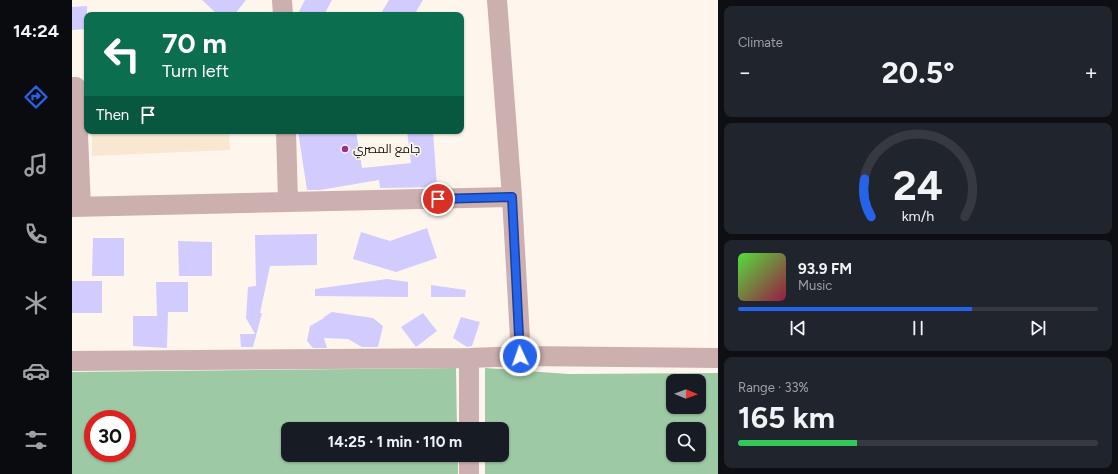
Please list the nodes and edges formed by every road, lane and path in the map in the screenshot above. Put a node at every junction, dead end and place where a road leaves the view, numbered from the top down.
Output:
1 (282, 0) edge
2 (497, 0) edge
3 (283, 12) edge
4 (72, 87) edge
5 (286, 134) edge
6 (512, 197) junction
7 (288, 202) junction
8 (76, 207) edge
9 (520, 356) junction
10 (469, 358) junction
11 (718, 358) edge
12 (72, 361) edge
13 (469, 422) edge
14 (469, 462) edge
15 (469, 474) edge

1 - 3 street
2 - 6 street
4 - 8 street
5 - 7 street
6 - 7 street
6 - 9 street
7 - 8 street
9 - 10 street
9 - 11 street
10 - 12 street
10 - 13 street
14 - 15 street

